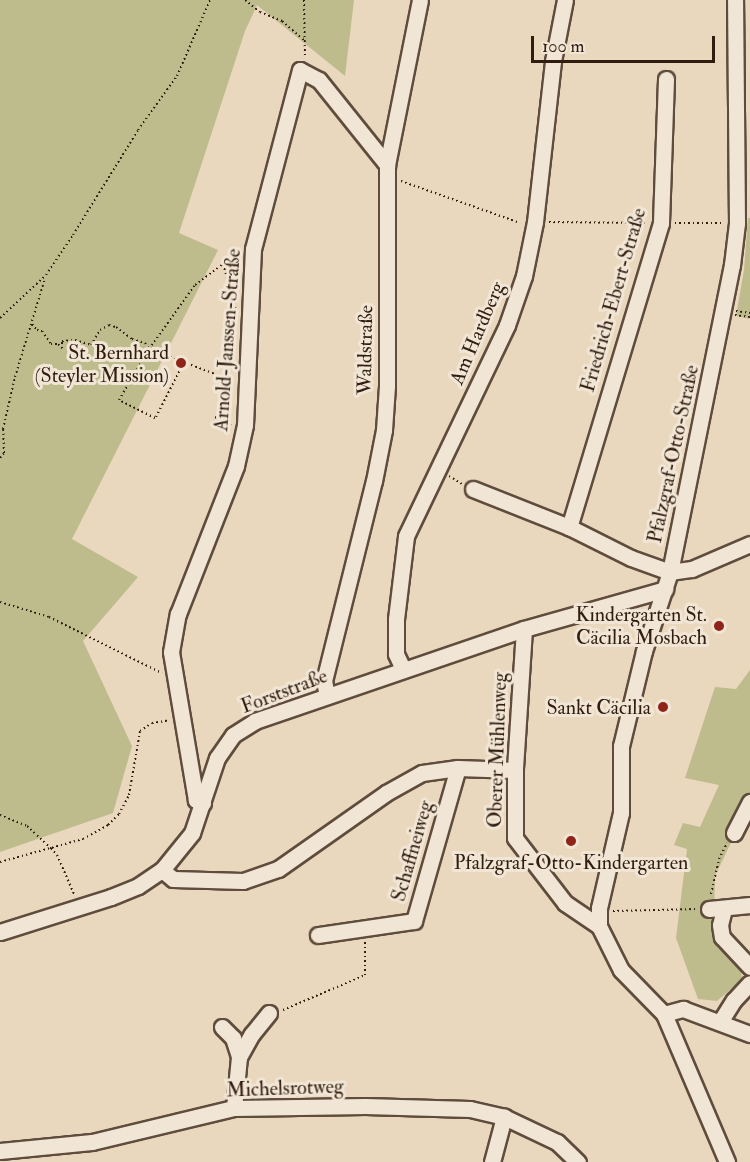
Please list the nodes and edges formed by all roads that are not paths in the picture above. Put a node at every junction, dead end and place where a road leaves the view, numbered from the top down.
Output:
1 (420, 0) edge
2 (565, 0) edge
3 (735, 0) edge
4 (666, 80) dead end
5 (387, 165) junction
6 (473, 489) road end
7 (569, 527) junction
8 (750, 544) edge
9 (670, 572) junction
10 (665, 589) junction
11 (524, 629) junction
12 (403, 669) junction
13 (327, 696) junction
14 (458, 768) junction
15 (515, 770) junction
16 (750, 802) edge
17 (203, 803) junction
18 (734, 833) road end
19 (162, 870) junction
20 (750, 905) edge
21 (599, 926) junction
22 (0, 932) edge
23 (318, 936) dead end
24 (750, 968) edge
25 (750, 982) edge
26 (269, 1013) road end
27 (664, 1014) junction
28 (720, 1022) junction
29 (222, 1027) dead end
30 (750, 1034) edge
31 (239, 1057) junction
32 (234, 1108) junction
33 (504, 1117) junction
34 (0, 1152) edge
35 (492, 1162) edge
36 (578, 1162) edge
37 (727, 1162) edge

1 - 5 street, Waldstraße
2 - 12 street, Am Hardberg
3 - 9 street, Pfalzgraf-Otto-Straße
4 - 7 street, Friedrich-Ebert-Straße
5 - 13 street, Waldstraße
5 - 17 street, Arnold-Janssen-Straße
6 - 7 street
7 - 9 street
8 - 9 street
9 - 10 street, Pfalzgraf-Otto-Straße
10 - 11 street, Forststraße
10 - 21 street, Pfalzgraf-Otto-Straße
11 - 12 street, Forststraße
11 - 15 street, Oberer Mühlenweg
12 - 13 street, Forststraße
13 - 17 street, Forststraße
14 - 15 street
14 - 19 street
14 - 23 street, Schaffneiweg
15 - 21 street, Oberer Mühlenweg
16 - 18 street
17 - 19 street, Forststraße
19 - 22 street, Forststraße
20 - 24 street
21 - 27 street, Oberer Mühlenweg
25 - 28 street
26 - 31 street
27 - 28 street
27 - 37 street, Oberer Mühlenweg
28 - 30 street
29 - 31 street
31 - 32 street
32 - 33 street, Michelsrotweg
32 - 34 street, Michelsrotweg
33 - 35 street
33 - 36 street, Michelsrotweg

